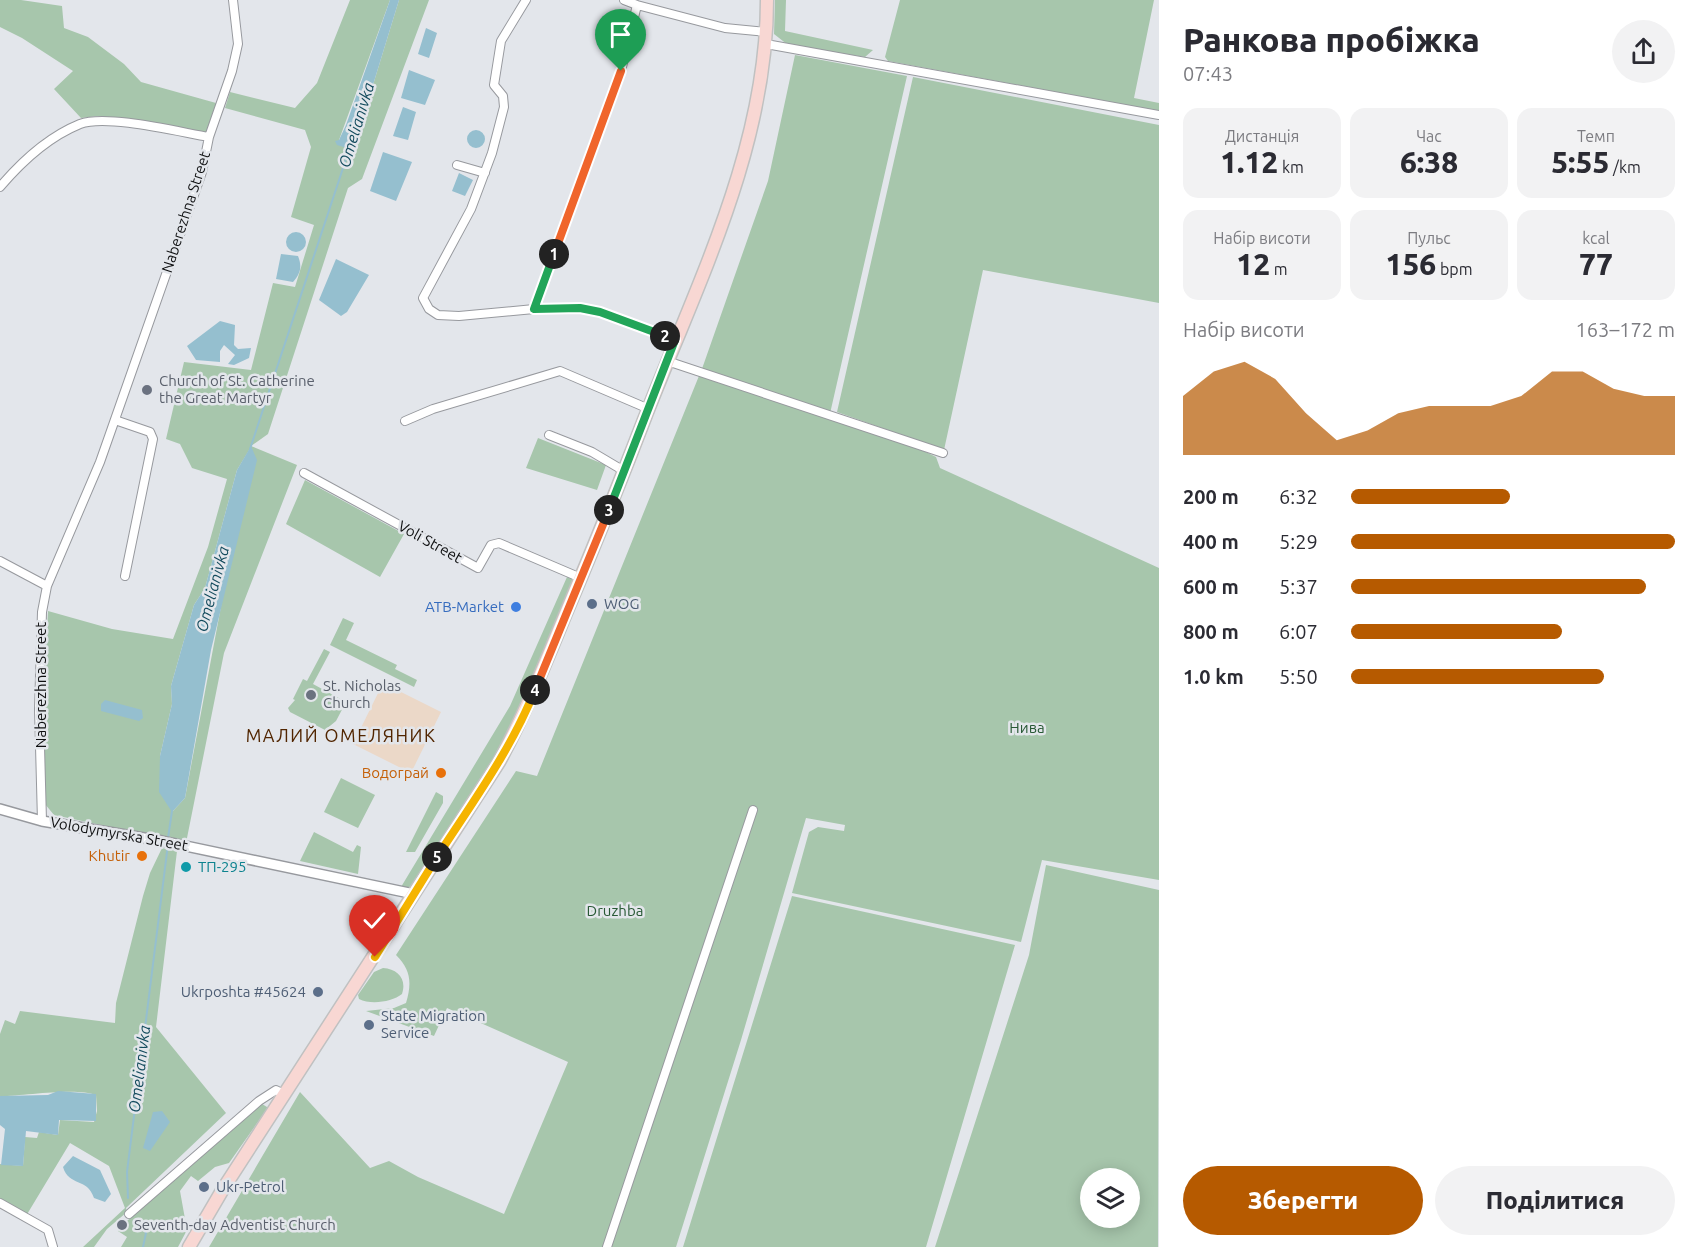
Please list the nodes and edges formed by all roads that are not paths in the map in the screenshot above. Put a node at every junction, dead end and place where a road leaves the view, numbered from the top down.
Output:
1 (233, 0) edge
2 (526, 0) edge
3 (624, 0) edge
4 (767, 0) edge
5 (637, 5) junction
6 (766, 38) junction
7 (1159, 115) edge
8 (209, 137) junction
9 (457, 165) dead end
10 (485, 173) junction
11 (0, 187) edge
12 (534, 309) junction
13 (675, 340) junction
14 (667, 361) junction
15 (649, 409) junction
16 (115, 420) junction
17 (405, 421) dead end
18 (549, 435) dead end
19 (943, 453) dead end
20 (624, 471) junction
21 (304, 473) dead end
22 (0, 561) edge
23 (125, 576) dead end
24 (581, 578) junction
25 (47, 586) junction
26 (0, 809) edge
27 (753, 810) dead end
28 (42, 821) junction
29 (414, 894) junction
30 (285, 1095) junction
31 (0, 1203) edge
32 (129, 1214) dead end
33 (53, 1247) edge
34 (189, 1247) edge
35 (607, 1247) edge

1 - 8 street, Naberezhna Street
2 - 10 street
3 - 5 street
4 - 6 main road
5 - 6 street
5 - 12 street
6 - 7 street
6 - 13 main road
8 - 11 street
8 - 16 street, Naberezhna Street
9 - 10 street
10 - 12 street
12 - 13 street
13 - 14 main road
14 - 15 main road
14 - 19 street
15 - 17 street
15 - 20 main road
16 - 23 street
16 - 25 street, Naberezhna Street
18 - 20 street
20 - 24 main road
21 - 24 street, Voli Street
22 - 25 street
24 - 29 main road
25 - 28 street, Naberezhna Street
26 - 28 street, Volodymyrska Street
27 - 35 street
28 - 29 street, Volodymyrska Street
29 - 30 main road
30 - 32 street
30 - 34 main road
31 - 33 street

